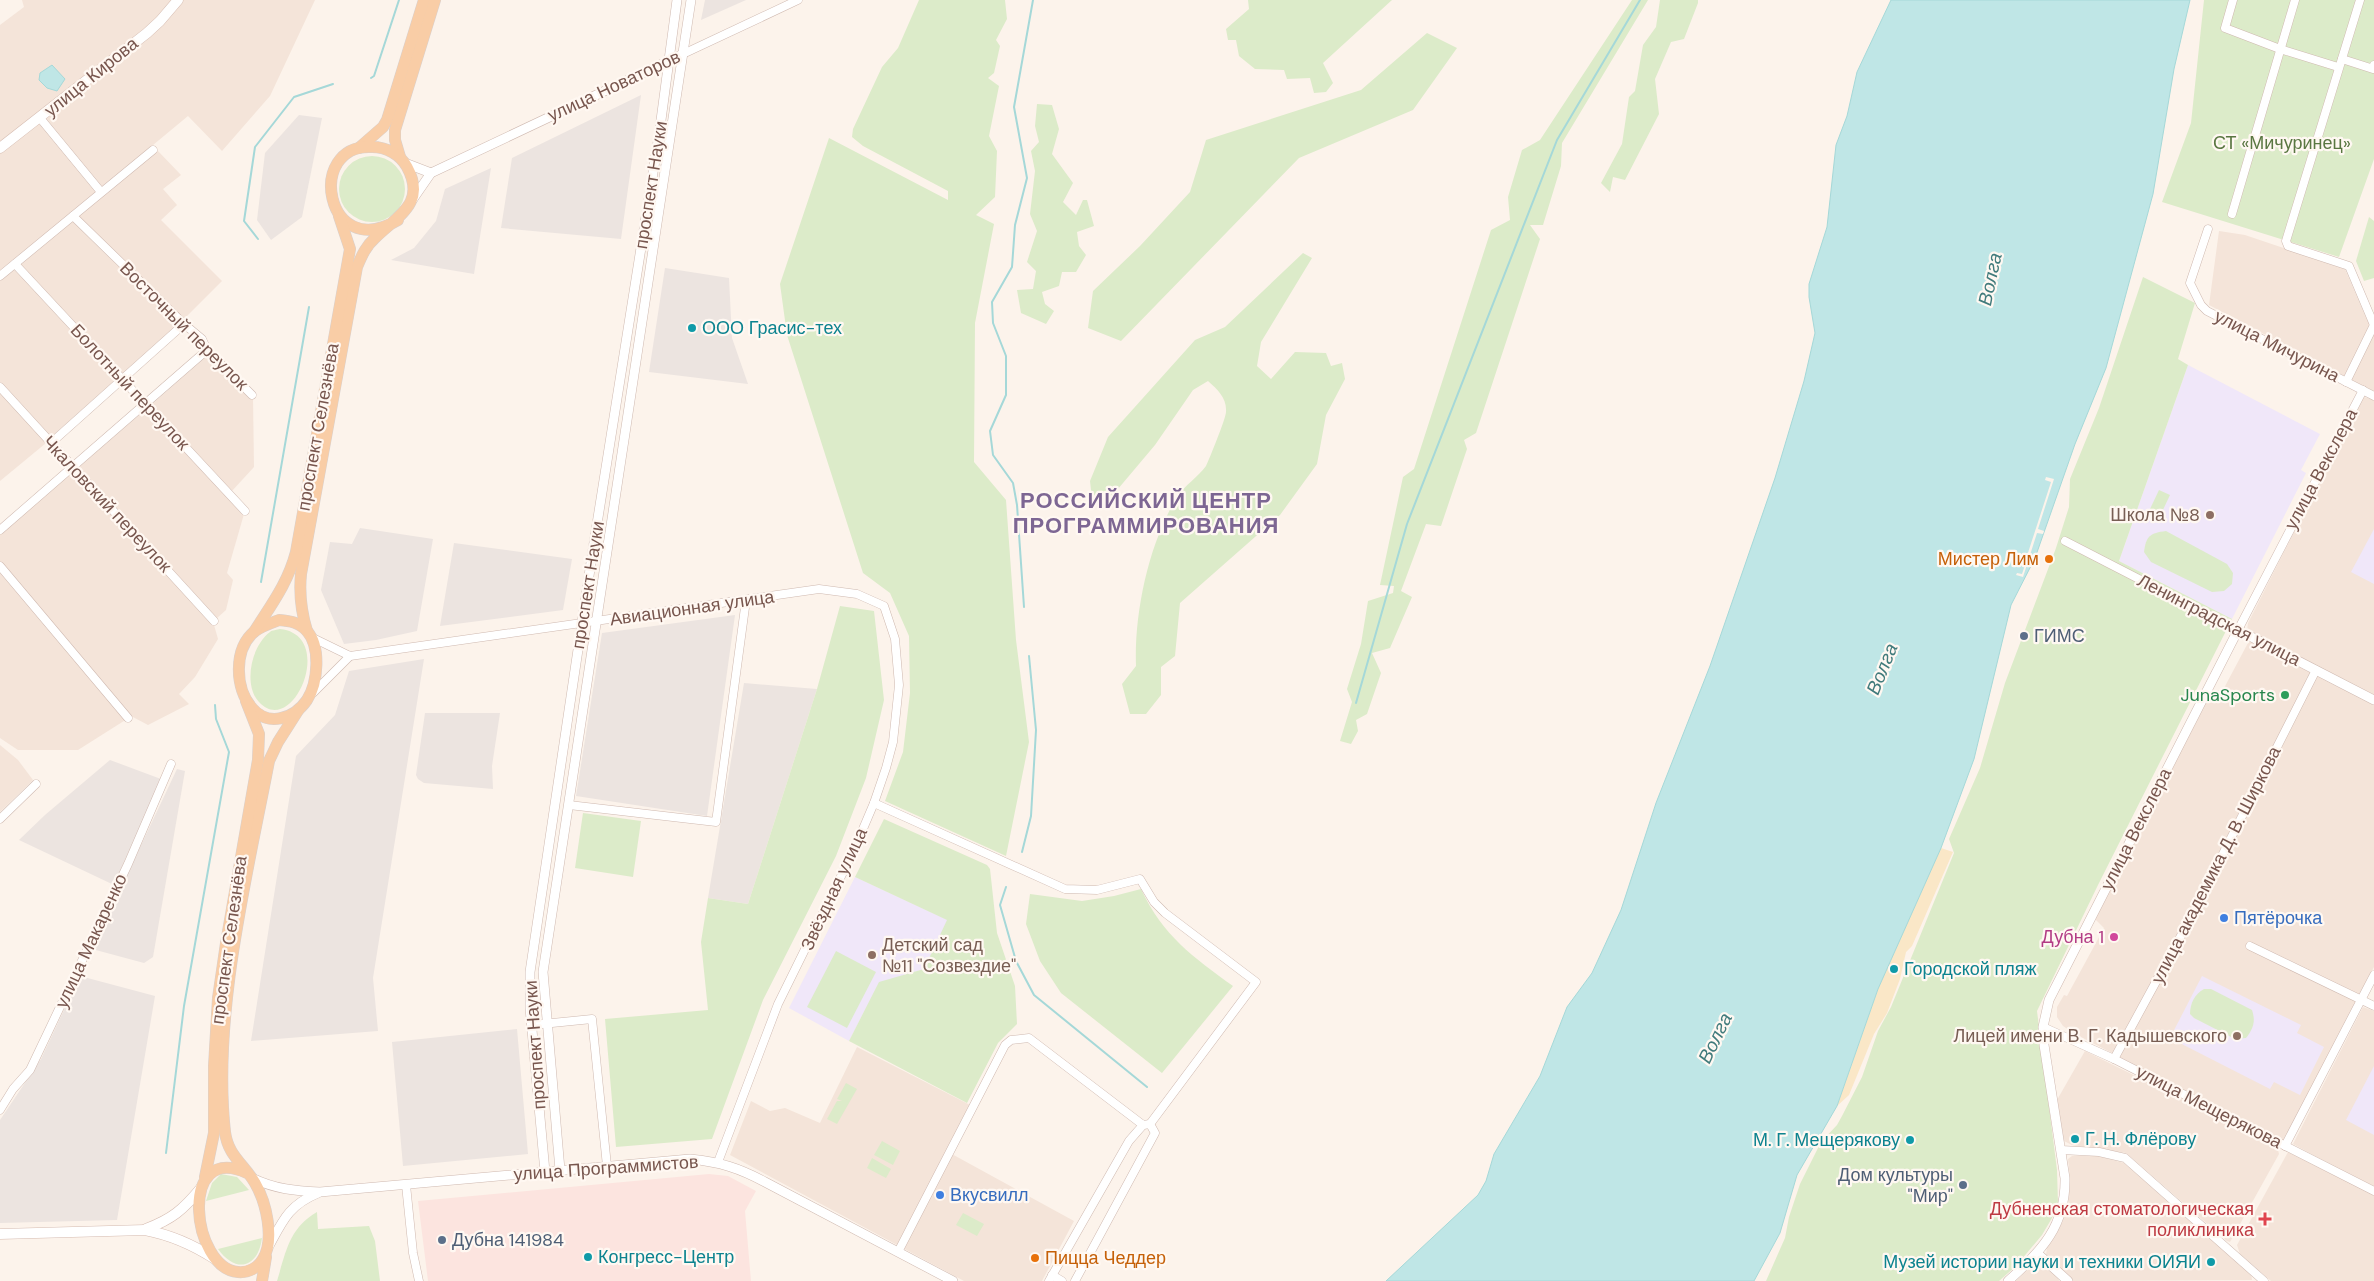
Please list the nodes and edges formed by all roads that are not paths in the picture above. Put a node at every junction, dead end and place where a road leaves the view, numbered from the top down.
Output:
1 (178, 0) edge
2 (424, 0) edge
3 (434, 0) edge
4 (677, 0) edge
5 (691, 0) edge
6 (798, 0) edge
7 (2233, 0) edge
8 (2295, 0) edge
9 (2360, 0) edge
10 (2280, 49) junction
11 (683, 54) junction
12 (2342, 59) junction
13 (668, 61) junction
14 (2374, 65) edge
15 (2338, 68) junction
16 (40, 118) junction
17 (0, 148) edge
18 (358, 148) junction
19 (153, 150) dead end
20 (402, 160) junction
21 (431, 173) junction
22 (102, 192) junction
23 (408, 208) junction
24 (338, 213) junction
25 (2232, 214) dead end
26 (73, 216) junction
27 (398, 220) junction
28 (2208, 229) dead end
29 (15, 264) junction
30 (0, 276) edge
31 (184, 324) junction
32 (2374, 325) edge
33 (207, 350) junction
34 (121, 378) junction
35 (2346, 382) junction
36 (0, 387) edge
37 (2363, 390) junction
38 (252, 395) dead end
39 (2374, 396) edge
40 (146, 403) junction
41 (50, 443) junction
42 (74, 467) junction
43 (245, 511) dead end
44 (0, 530) edge
45 (2065, 541) dead end
46 (0, 566) edge
47 (746, 600) junction
48 (884, 606) joint
49 (214, 621) dead end
50 (598, 622) junction
51 (582, 624) junction
52 (2238, 630) junction
53 (254, 632) junction
54 (309, 634) junction
55 (350, 656) junction
56 (2316, 670) junction
57 (308, 699) junction
58 (2374, 700) edge
59 (246, 701) junction
60 (299, 709) junction
61 (128, 718) dead end
62 (170, 764) dead end
63 (36, 784) dead end
64 (874, 803) junction
65 (569, 805) junction
66 (0, 820) edge
67 (2250, 946) dead end
68 (2374, 975) edge
69 (2361, 1000) junction
70 (2374, 1006) edge
71 (547, 1023) junction
72 (532, 1025) junction
73 (2043, 1027) junction
74 (2114, 1059) junction
75 (0, 1110) edge
76 (1147, 1125) junction
77 (2286, 1146) junction
78 (2061, 1150) junction
79 (718, 1162) junction
80 (607, 1166) junction
81 (560, 1170) junction
82 (545, 1172) junction
83 (249, 1176) junction
84 (203, 1185) junction
85 (406, 1185) junction
86 (2374, 1191) edge
87 (320, 1192) junction
88 (145, 1230) junction
89 (0, 1234) edge
90 (267, 1250) junction
91 (898, 1252) junction
92 (2037, 1253) junction
93 (219, 1263) junction
94 (1050, 1278) edge
95 (2261, 1280) edge
96 (234, 1281) edge
97 (262, 1281) edge
98 (419, 1281) edge
99 (953, 1281) edge
100 (1062, 1281) edge
101 (1075, 1281) edge
102 (2008, 1281) edge
103 (2068, 1281) edge

1 - 16 main road, улица Кирова
2 - 18 main road, проспект Селезнёва
3 - 20 main road, проспект Селезнёва
4 - 13 street, проспект Науки
5 - 11 street, проспект Науки
6 - 11 street, улица Новаторов
7 - 10 street
8 - 10 street
9 - 12 street, улица Мичурина
10 - 15 street
10 - 25 street
11 - 13 street, улица Новаторов
11 - 50 street, проспект Науки
12 - 14 street
12 - 15 street, улица Мичурина
13 - 21 street, улица Новаторов
13 - 51 street, проспект Науки
15 - 32 street, улица Мичурина
16 - 17 main road, улица Кирова
16 - 22 street
18 - 20 main road
18 - 24 main road, проспект Селезнёва
19 - 22 street
20 - 21 street
20 - 23 main road, проспект Селезнёва
21 - 23 street
22 - 26 street
23 - 27 main road, проспект Селезнёва
24 - 27 main road, проспект Селезнёва
24 - 53 main road, проспект Селезнёва
26 - 29 street
26 - 31 street, Восточный переулок
27 - 54 main road, проспект Селезнёва
28 - 35 street, улица Мичурина
29 - 30 street
29 - 34 street, Болотный переулок
31 - 33 street, Восточный переулок
31 - 34 street
32 - 35 street, улица Мичурина
33 - 38 street, Восточный переулок
33 - 40 street
34 - 40 street, Болотный переулок
34 - 41 street
35 - 37 street, улица Мичурина
36 - 41 street, Чкаловский переулок
37 - 39 street, улица Мичурина
37 - 52 street, улица Векслера
40 - 42 street
40 - 43 street, Болотный переулок
41 - 42 street, Чкаловский переулок
42 - 44 street
42 - 49 street, Чкаловский переулок
45 - 52 street, Ленинградская улица
46 - 61 street
47 - 48 street, Авиационная улица
47 - 50 street, Авиационная улица
47 - 65 street
48 - 64 street, Звёздная улица
50 - 51 street, Авиационная улица
50 - 65 street, проспект Науки
51 - 55 street, Авиационная улица
51 - 72 street, проспект Науки
52 - 56 street, Ленинградская улица
52 - 73 street, улица Векслера
53 - 54 main road
53 - 59 main road
54 - 55 street
54 - 57 main road
55 - 57 street
56 - 58 street, Ленинградская улица
56 - 74 street, улица академика Д. В. Ширкова
57 - 60 main road
59 - 60 main road
59 - 84 main road, проспект Селезнёва
60 - 83 main road, проспект Селезнёва
62 - 75 street, улица Макаренко
63 - 66 street
64 - 76 street
64 - 79 street, Звёздная улица
65 - 71 street, проспект Науки
67 - 69 street
68 - 69 street
69 - 70 street
69 - 77 street
71 - 72 street
71 - 80 street
71 - 81 street, проспект Науки
72 - 82 street, проспект Науки
73 - 74 street, улица Мещерякова
73 - 78 street, улица Векслера
74 - 77 street, улица Мещерякова
76 - 91 street
76 - 94 street
76 - 101 street
77 - 86 street, улица Мещерякова
78 - 92 street, улица Векслера
78 - 95 street
79 - 80 street, улица Программистов
79 - 91 street, улица Программистов
80 - 81 street, улица Программистов
81 - 82 street, улица Программистов
82 - 85 street, улица Программистов
83 - 84 main road
83 - 87 street, улица Программистов
83 - 90 main road
84 - 88 main road
84 - 93 main road
85 - 87 street, улица Программистов
85 - 98 street
87 - 90 street, улица Программистов
88 - 89 main road
88 - 93 main road
90 - 93 main road
90 - 97 main road
91 - 99 street, улица Программистов
92 - 102 street, улица Векслера
92 - 103 street
93 - 96 main road
94 - 100 street

